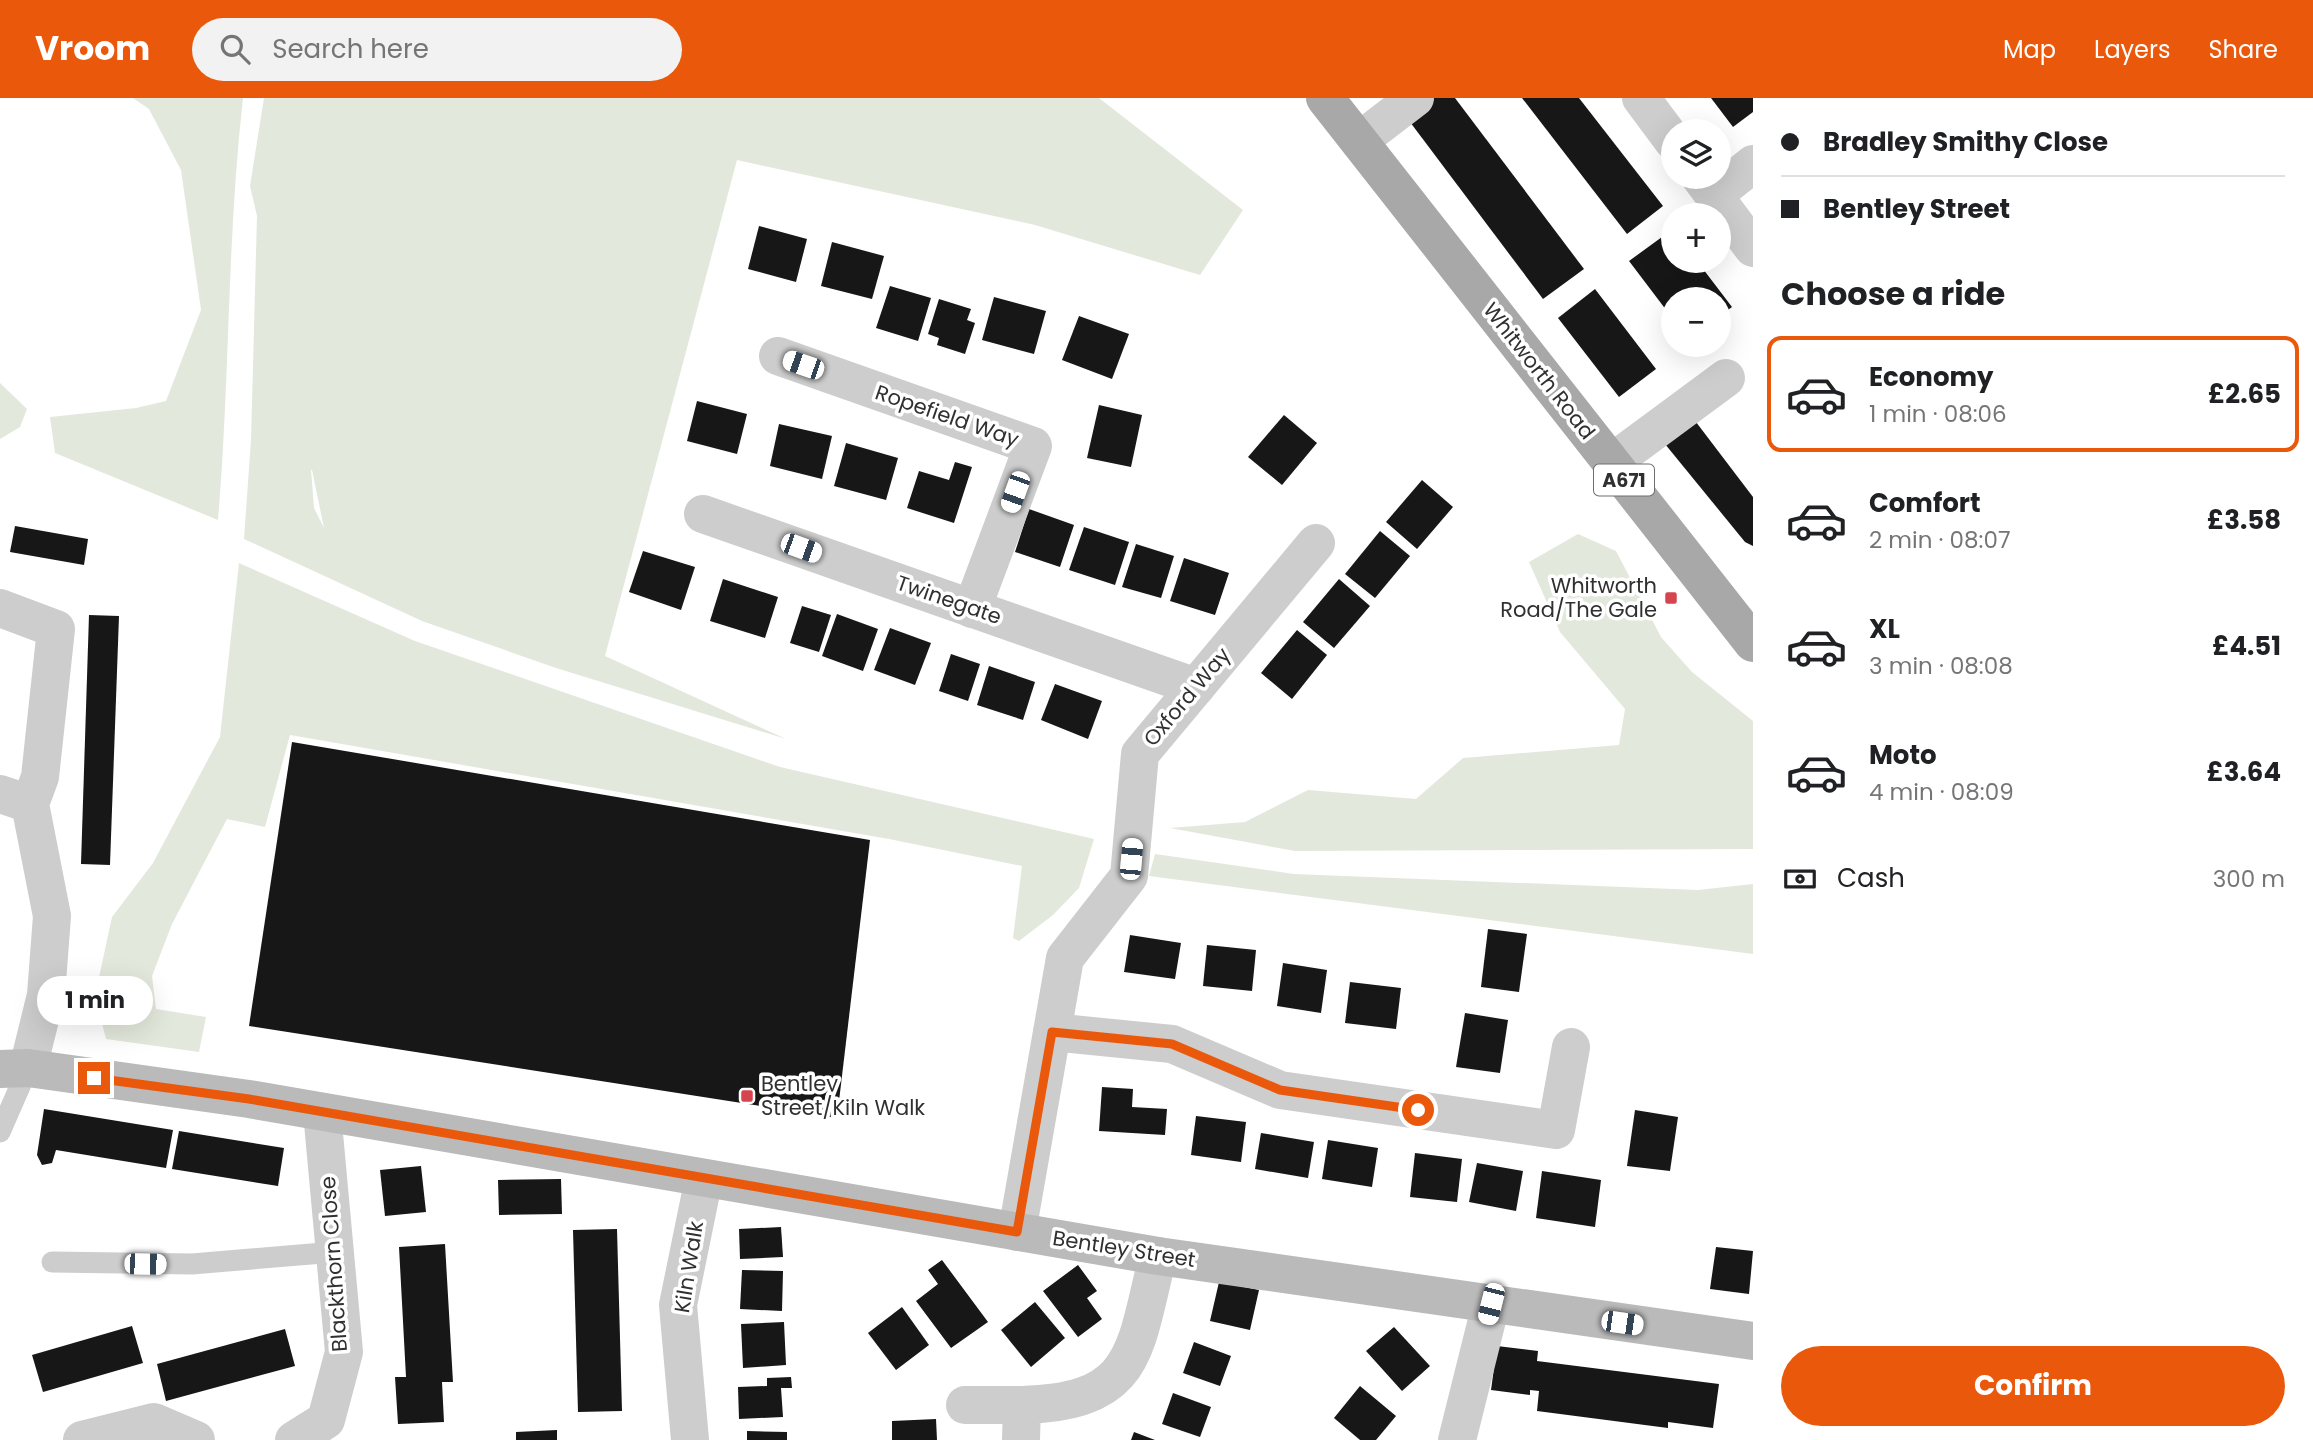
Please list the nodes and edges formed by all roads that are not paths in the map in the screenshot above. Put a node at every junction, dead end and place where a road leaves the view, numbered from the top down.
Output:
1 (1325, 98) edge
2 (1415, 98) edge
3 (1641, 98) edge
4 (1661, 125) edge
5 (1359, 141) junction
6 (1753, 164) edge
7 (1731, 175) edge
8 (1709, 189) edge
9 (1753, 248) edge
10 (778, 356) dead end
11 (1726, 378) dead end
12 (1611, 463) junction
13 (703, 514) dead end
14 (1316, 543) dead end
15 (0, 608) edge
16 (972, 608) junction
17 (1747, 626) edge
18 (1196, 687) junction
19 (15, 799) edge
20 (1052, 1032) junction
21 (1571, 1047) dead end
22 (14, 1068) edge
23 (322, 1112) junction
24 (0, 1132) edge
25 (704, 1178) junction
26 (1017, 1232) junction
27 (335, 1252) junction
28 (1158, 1256) junction
29 (52, 1262) dead end
30 (1491, 1304) junction
31 (1753, 1341) edge
32 (965, 1405) dead end
33 (1021, 1423) edge
34 (82, 1440) edge
35 (196, 1440) edge
36 (294, 1440) edge
37 (690, 1440) edge
38 (1457, 1440) edge

1 - 5 main road, Whitworth Road / A671
2 - 5 street
3 - 4 street
5 - 12 main road, Whitworth Road / A671
6 - 7 street
8 - 9 street
10 - 16 street, Ropefield Way
11 - 12 street
12 - 17 main road, Whitworth Road / A671
13 - 16 street, Twinegate
14 - 18 street, Oxford Way
15 - 19 street
16 - 18 street, Twinegate
18 - 20 street, Oxford Way
19 - 22 street
20 - 21 street
20 - 26 street, Oxford Way
22 - 23 street, Bentley Street
22 - 24 lane
23 - 25 street, Bentley Street
23 - 27 street, Blackthorn Close
25 - 26 street, Bentley Street
25 - 37 street, Kiln Walk
26 - 28 street, Bentley Street
27 - 29 lane
27 - 36 street, Blackthorn Close
28 - 30 street, Bentley Street
28 - 33 street
30 - 31 street, Bentley Street
30 - 38 street
32 - 33 street
34 - 35 street

